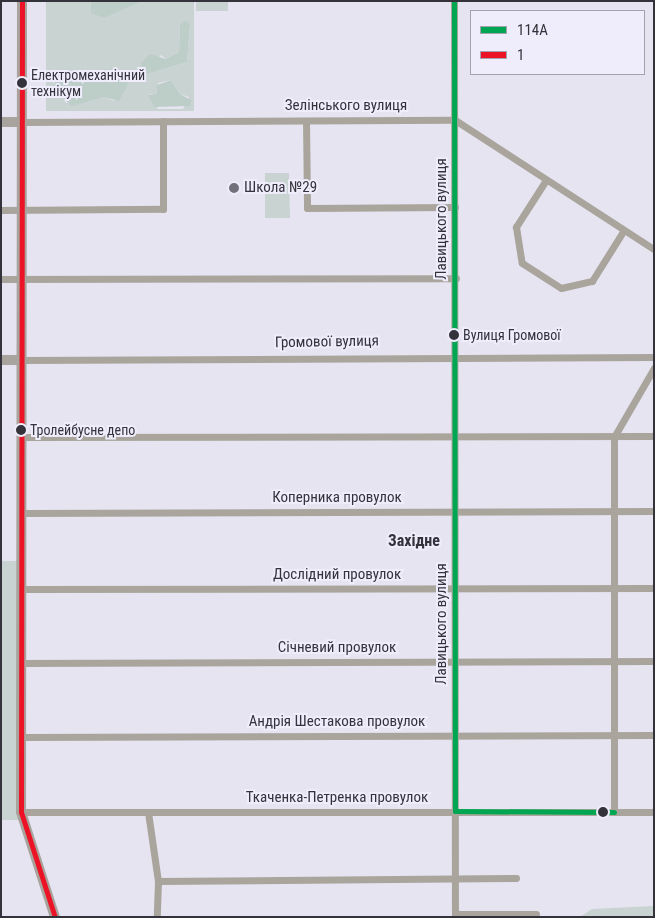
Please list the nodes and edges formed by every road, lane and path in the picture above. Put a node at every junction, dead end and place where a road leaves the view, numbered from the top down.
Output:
1 (22, 1) edge
2 (454, 1) edge
3 (455, 120) junction
4 (163, 121) junction
5 (306, 121) junction
6 (1, 122) edge
7 (22, 122) junction
8 (546, 180) junction
9 (455, 208) junction
10 (1, 210) edge
11 (22, 210) junction
12 (624, 230) junction
13 (654, 249) edge
14 (456, 278) junction
15 (1, 279) edge
16 (22, 279) junction
17 (456, 356) junction
18 (654, 357) edge
19 (1, 360) edge
20 (21, 360) junction
21 (654, 368) edge
22 (456, 436) junction
23 (614, 436) junction
24 (654, 436) edge
25 (21, 437) junction
26 (614, 511) junction
27 (654, 511) edge
28 (456, 512) junction
29 (21, 513) junction
30 (455, 588) junction
31 (614, 588) junction
32 (654, 588) edge
33 (21, 589) junction
34 (614, 661) junction
35 (654, 661) edge
36 (456, 662) junction
37 (20, 663) junction
38 (654, 735) edge
39 (455, 736) junction
40 (614, 736) junction
41 (20, 737) junction
42 (20, 812) junction
43 (148, 812) junction
44 (455, 812) junction
45 (614, 812) junction
46 (654, 812) edge
47 (455, 878) junction
48 (516, 878) dead end
49 (158, 881) junction
50 (536, 914) dead end
51 (455, 915) edge
52 (55, 917) edge
53 (157, 917) edge

1 - 7 street
2 - 3 street, Лавицького вулиця
3 - 5 street, Зелінського вулиця
3 - 8 street
3 - 9 street, Лавицького вулиця
4 - 5 street, Зелінського вулиця
4 - 7 street, Зелінського вулиця
4 - 11 street
5 - 9 street
6 - 7 street, Зелінського вулиця
7 - 11 street
8 - 12 street
8 - 12 street
9 - 14 street, Лавицького вулиця
10 - 11 street
11 - 16 street
12 - 13 street
14 - 16 street
14 - 17 street, Лавицького вулиця
15 - 16 street
16 - 20 street
17 - 18 street, Громової вулиця
17 - 20 street, Громової вулиця
17 - 22 street, Лавицького вулиця
19 - 20 street, Громової вулиця
20 - 25 street
21 - 23 street
22 - 23 street
22 - 25 street
22 - 28 street, Лавицького вулиця
23 - 24 street
23 - 26 street
25 - 29 street
26 - 27 street, Коперника провулок
26 - 28 street, Коперника провулок
26 - 31 street
28 - 29 street, Коперника провулок
28 - 30 street, Лавицького вулиця
29 - 33 street
30 - 31 street, Дослідний провулок
30 - 33 street, Дослідний провулок
30 - 36 street, Лавицького вулиця
31 - 32 street, Дослідний провулок
31 - 34 street
33 - 37 street
34 - 35 street, Січневий провулок
34 - 36 street, Січневий провулок
34 - 40 street
36 - 37 street, Січневий провулок
36 - 39 street, Лавицького вулиця
37 - 41 street
38 - 40 street, Андрія Шестакова провулок
39 - 40 street, Андрія Шестакова провулок
39 - 41 street, Андрія Шестакова провулок
39 - 44 street, Лавицького вулиця
40 - 45 street
41 - 42 street
42 - 43 street, Ткаченка-Петренка провулок
42 - 52 street
43 - 44 street, Ткаченка-Петренка провулок
43 - 49 street
44 - 45 street, Ткаченка-Петренка провулок
44 - 47 street, Лавицького вулиця
45 - 46 street, Ткаченка-Петренка провулок
47 - 48 street
47 - 49 street
47 - 51 street, Лавицького вулиця
49 - 53 street
50 - 51 street

